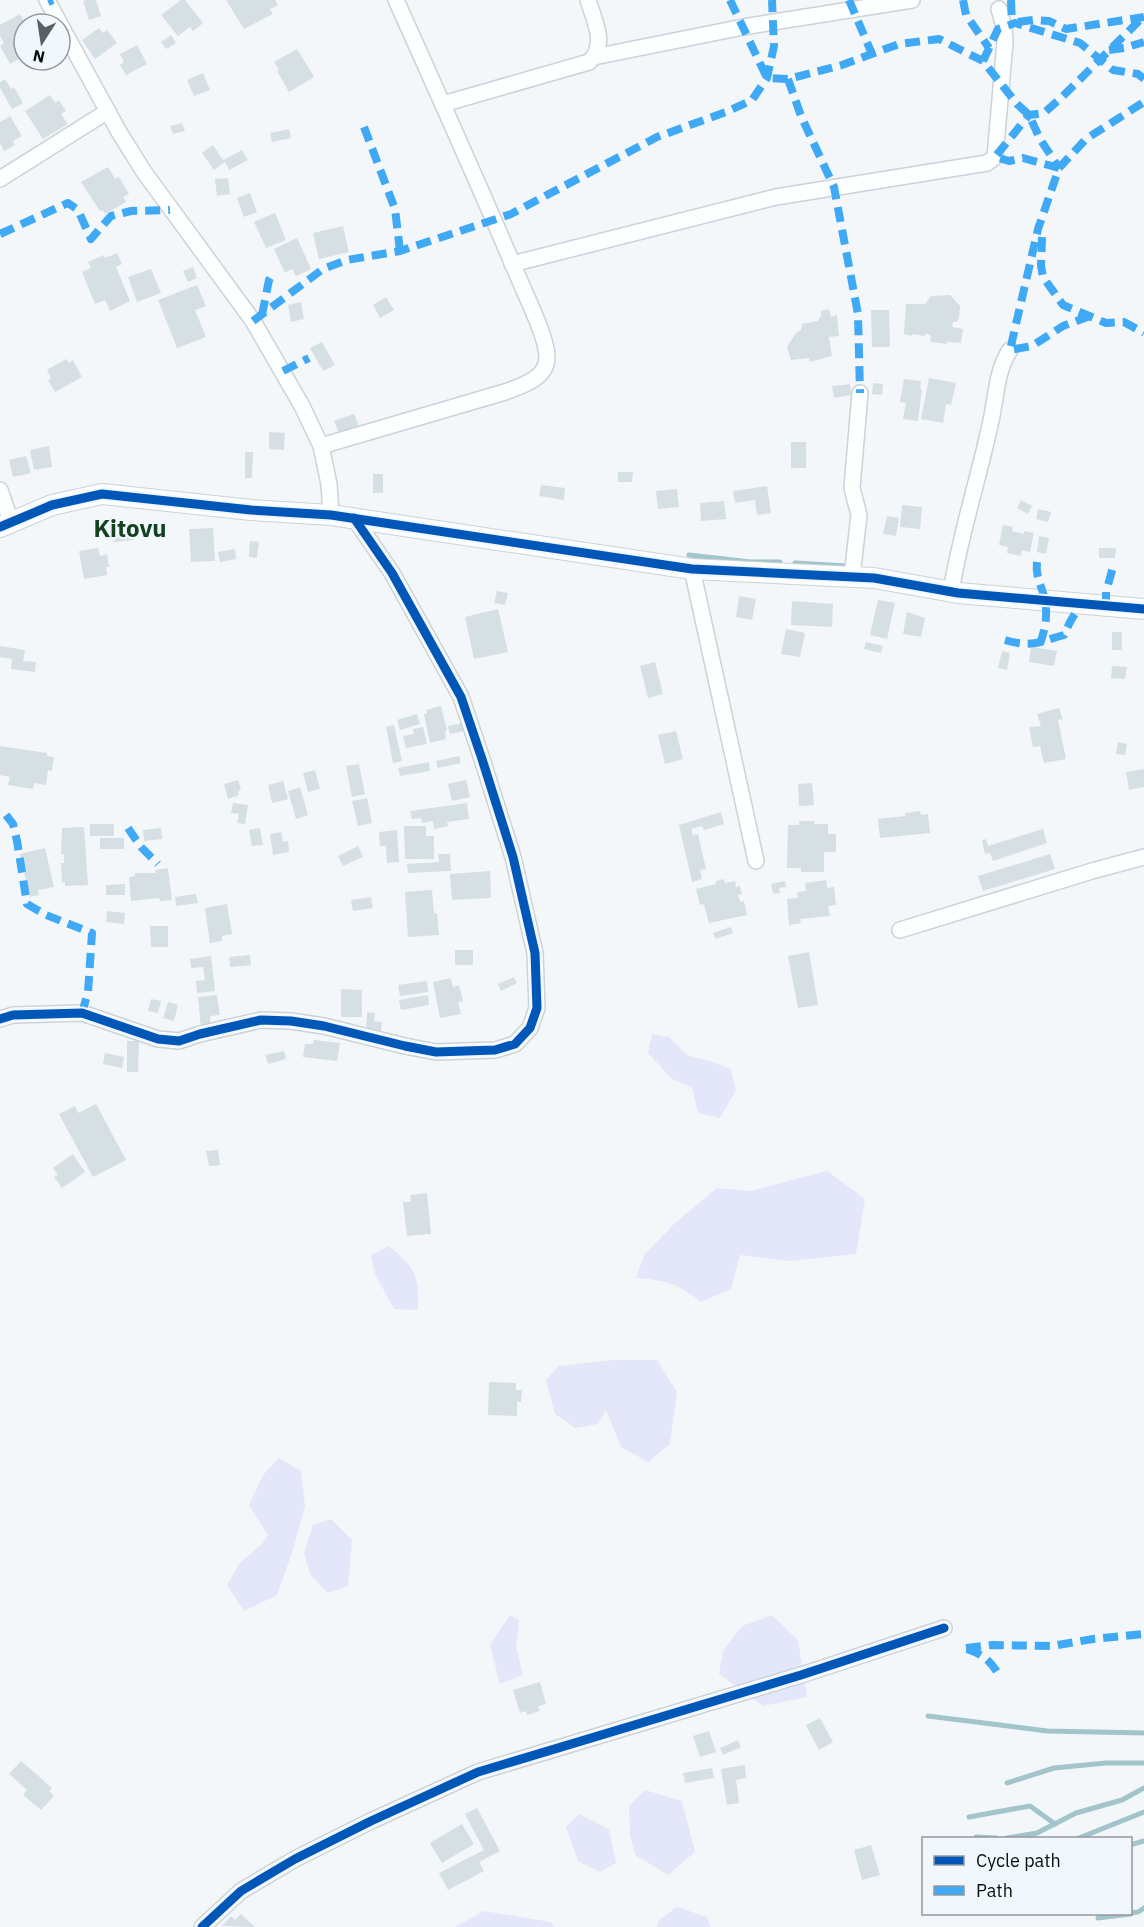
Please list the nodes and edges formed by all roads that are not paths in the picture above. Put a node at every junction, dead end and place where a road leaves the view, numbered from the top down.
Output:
1 (396, 0) edge
2 (588, 0) edge
3 (912, 0) edge
4 (999, 9) dead end
5 (72, 46) edge
6 (594, 57) junction
7 (443, 104) junction
8 (108, 111) junction
9 (0, 179) edge
10 (512, 264) junction
11 (1010, 350) dead end
12 (860, 393) dead end
13 (321, 447) junction
14 (0, 490) edge
15 (331, 515) junction
16 (354, 518) junction
17 (5, 524) edge
18 (692, 569) junction
19 (852, 576) junction
20 (951, 592) junction
21 (1144, 609) edge
22 (1144, 857) edge
23 (756, 861) dead end
24 (900, 930) dead end
25 (0, 1019) edge
26 (944, 1628) dead end
27 (202, 1927) edge

1 - 7 street
2 - 6 street
3 - 6 street
4 - 10 street
5 - 8 street
6 - 7 street
7 - 10 street
8 - 9 street
8 - 13 street
10 - 13 street
11 - 20 street
12 - 19 street
13 - 15 street
14 - 17 street
15 - 16 street
15 - 17 street
16 - 18 street
16 - 25 street
18 - 19 street
18 - 23 street
19 - 20 street
20 - 21 street
22 - 24 street
26 - 27 street

